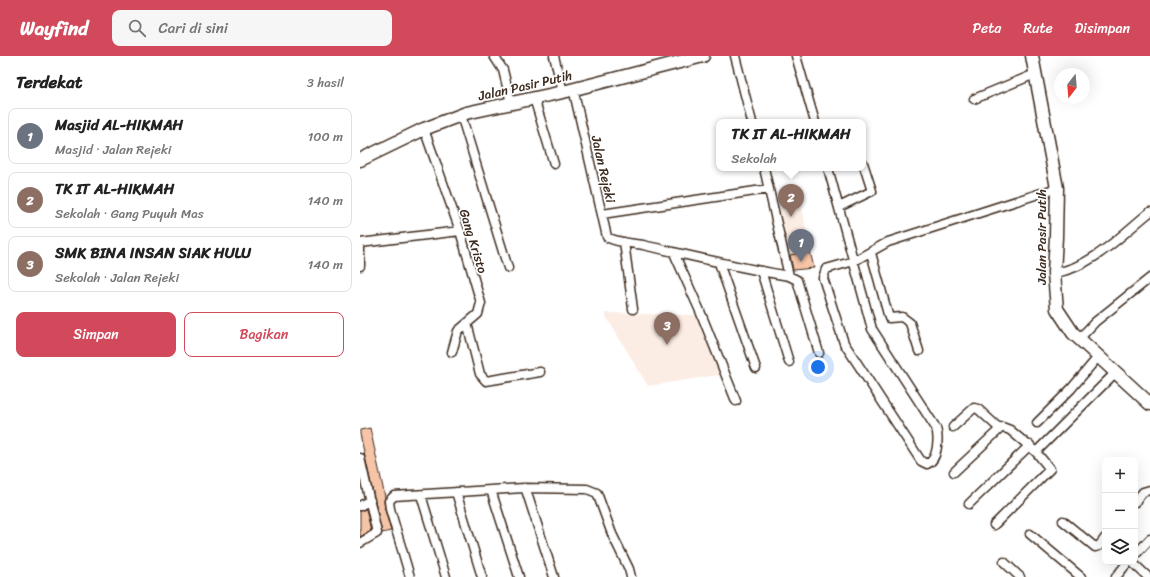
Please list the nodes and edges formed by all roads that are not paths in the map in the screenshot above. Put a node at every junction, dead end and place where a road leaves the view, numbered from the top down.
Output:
1 (494, 56) edge
2 (554, 56) edge
3 (702, 56) edge
4 (735, 56) edge
5 (796, 56) edge
6 (1032, 56) edge
7 (684, 58) edge
8 (1036, 74) junction
9 (568, 90) junction
10 (534, 98) junction
11 (974, 99) dead end
12 (511, 103) junction
13 (461, 115) junction
14 (751, 119) edge
15 (814, 119) edge
16 (424, 129) junction
17 (360, 160) edge
18 (554, 164) dead end
19 (765, 171) edge
20 (829, 171) edge
21 (865, 171) edge
22 (1057, 188) junction
23 (769, 189) junction
24 (840, 207) junction
25 (1150, 212) edge
26 (602, 214) junction
27 (460, 231) junction
28 (624, 242) junction
29 (360, 243) edge
30 (674, 253) junction
31 (871, 253) junction
32 (854, 261) junction
33 (719, 263) junction
34 (360, 266) edge
35 (508, 268) dead end
36 (761, 272) junction
37 (1054, 273) junction
38 (789, 276) junction
39 (1150, 278) edge
40 (633, 309) dead end
41 (467, 323) junction
42 (1079, 339) junction
43 (919, 351) dead end
44 (452, 352) dead end
45 (819, 353) dead end
46 (1098, 357) junction
47 (789, 362) dead end
48 (756, 368) dead end
49 (540, 372) dead end
50 (1115, 373) junction
51 (736, 401) dead end
52 (1150, 404) edge
53 (1036, 423) dead end
54 (953, 427) dead end
55 (1000, 429) junction
56 (1030, 445) junction
57 (1036, 452) junction
58 (360, 463) edge
59 (954, 472) dead end
60 (524, 488) junction
61 (491, 490) junction
62 (1150, 490) edge
63 (456, 492) junction
64 (422, 494) junction
65 (1138, 498) edge
66 (370, 500) junction
67 (969, 504) dead end
68 (360, 506) edge
69 (1063, 521) dead end
70 (994, 525) dead end
71 (1030, 534) dead end
72 (1150, 539) edge
73 (1102, 542) edge
74 (360, 543) edge
75 (1138, 552) edge
76 (1004, 562) dead end
77 (1126, 565) edge
78 (1135, 565) edge
79 (410, 577) edge
80 (446, 577) edge
81 (482, 577) edge
82 (519, 577) edge
83 (554, 577) edge
84 (631, 577) edge
85 (1020, 577) edge
86 (1081, 577) edge
87 (1116, 577) edge
88 (1148, 577) edge

1 - 12 street
2 - 9 street, Jalan Rejeki
3 - 7 highway, Jalan Pasir Putih
4 - 14 street
5 - 15 street
6 - 8 highway, Jalan Pasir Putih
7 - 9 highway, Jalan Pasir Putih
8 - 11 street
8 - 22 highway, Jalan Pasir Putih
9 - 10 highway, Jalan Pasir Putih
9 - 26 street, Jalan Rejeki
10 - 12 highway, Jalan Pasir Putih
10 - 18 street
12 - 13 highway, Jalan Pasir Putih
13 - 16 highway, Jalan Pasir Putih
13 - 35 street
16 - 17 highway, Jalan Pasir Putih
16 - 27 street, Gang Kristo
19 - 23 street
20 - 24 street
21 - 24 street
22 - 31 street
22 - 37 highway, Jalan Pasir Putih
23 - 26 street
23 - 38 street
24 - 32 street
25 - 37 street
26 - 28 street, Jalan Rejeki
27 - 29 street
27 - 41 street, Gang Kristo
28 - 30 street, Jalan Rejeki
28 - 40 street
29 - 34 street
30 - 33 street, Jalan Rejeki
30 - 51 street
31 - 32 street
31 - 43 street
32 - 32 street
33 - 36 street, Jalan Rejeki
33 - 48 street
36 - 38 street, Jalan Rejeki
36 - 47 street
37 - 42 highway, Jalan Pasir Putih
38 - 45 street
39 - 42 street
41 - 44 street, Gang Kristo
41 - 49 street
42 - 46 highway, Jalan Pasir Putih
46 - 50 highway, Jalan Pasir Putih
46 - 53 street
50 - 52 highway, Jalan Pasir Putih
50 - 57 street
54 - 55 street
55 - 56 street
55 - 59 street
56 - 57 street
56 - 67 street
57 - 70 street
58 - 66 street
60 - 61 street
60 - 83 street
60 - 84 street
61 - 63 street
61 - 82 street
62 - 65 street
63 - 64 street
63 - 81 street
64 - 79 street
64 - 80 street
66 - 68 street
66 - 74 street
69 - 73 street
71 - 86 street
72 - 75 street
76 - 85 street
77 - 87 street
78 - 88 street

